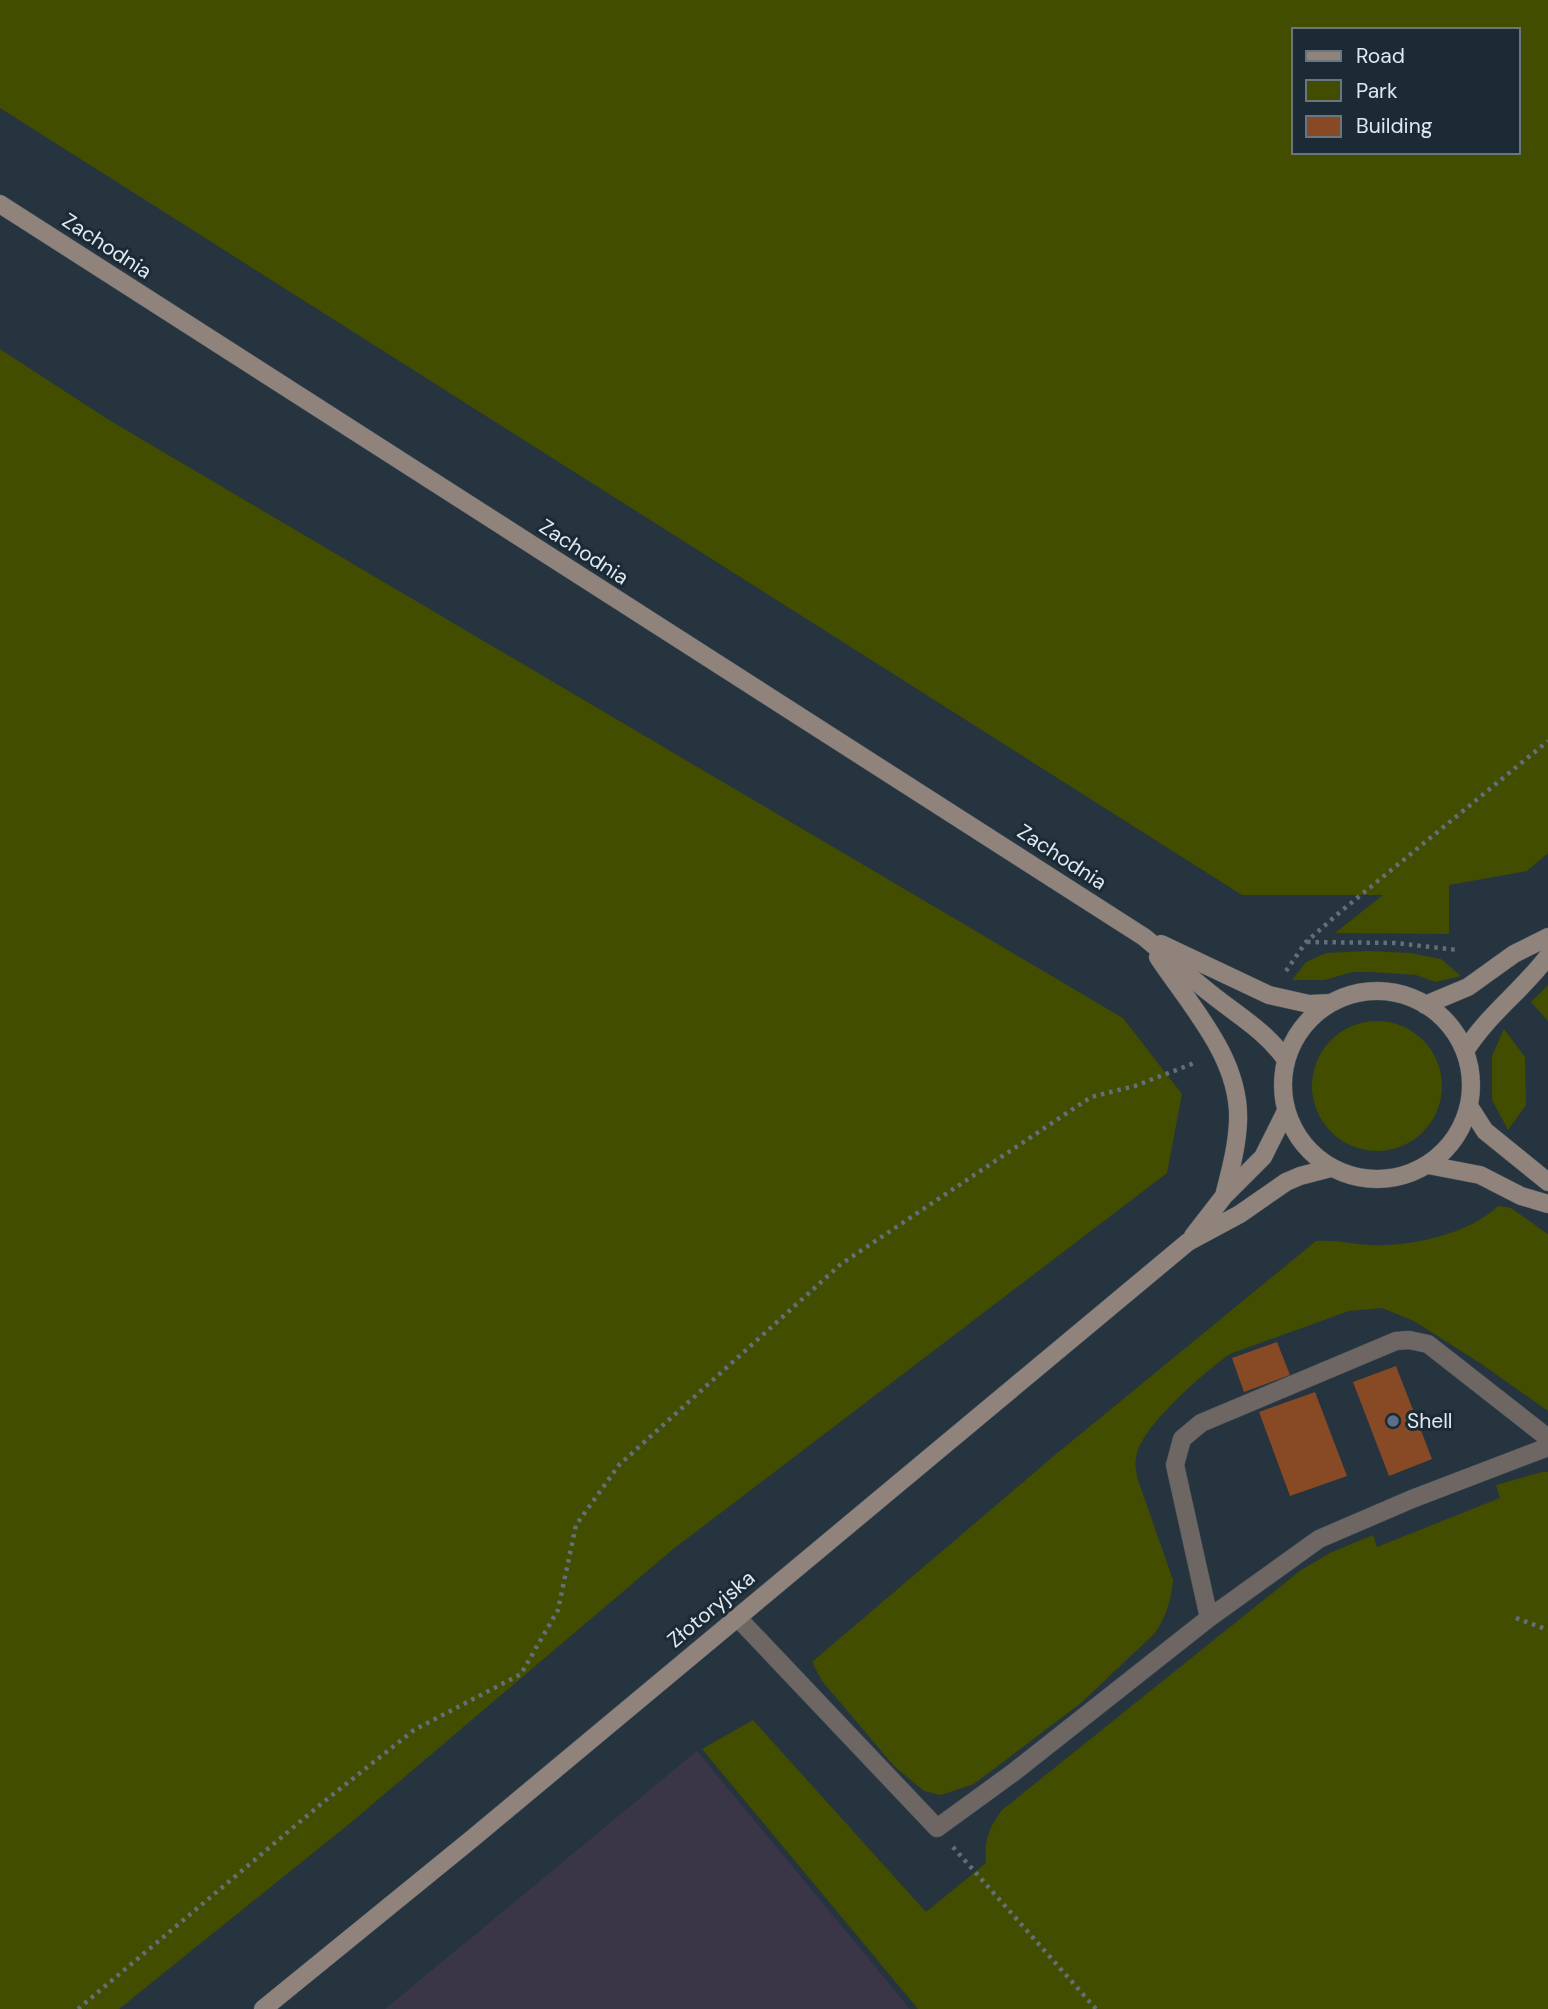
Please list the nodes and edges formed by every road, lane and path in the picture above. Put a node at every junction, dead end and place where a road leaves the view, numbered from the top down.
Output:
1 (0, 204) edge
2 (1548, 741) edge
3 (1144, 937) junction
4 (1548, 937) edge
5 (1458, 950) dead end
6 (1548, 956) edge
7 (1330, 1003) junction
8 (1425, 1004) junction
9 (1465, 1051) junction
10 (1286, 1060) junction
11 (1195, 1063) dead end
12 (1469, 1107) junction
13 (1286, 1111) junction
14 (1428, 1165) junction
15 (1331, 1168) junction
16 (1548, 1182) edge
17 (1224, 1196) junction
18 (1548, 1205) edge
19 (1188, 1242) junction
20 (1548, 1438) edge
21 (1548, 1447) edge
22 (737, 1617) junction
23 (1209, 1618) junction
24 (1516, 1618) dead end
25 (1548, 1630) edge
26 (937, 1828) junction
27 (78, 2009) edge
28 (263, 2009) edge
29 (1096, 2009) edge

1 - 3 main road, Zachodnia
2 - 5 path
3 - 7 main road, Zachodnia
3 - 10 main road, Zachodnia
3 - 17 main road
4 - 8 main road
6 - 9 main road
7 - 8 main road
7 - 10 main road
8 - 9 main road
9 - 12 main road
10 - 13 main road
11 - 27 path
12 - 14 main road
12 - 16 main road
13 - 15 main road
13 - 17 main road, Złotoryjska
14 - 15 main road
14 - 18 main road
15 - 19 main road, Złotoryjska
17 - 19 main road, Złotoryjska
19 - 22 main road, Złotoryjska
20 - 23 lane
21 - 23 lane
22 - 26 lane
22 - 28 main road, Złotoryjska
23 - 26 lane
24 - 25 path
26 - 29 path

